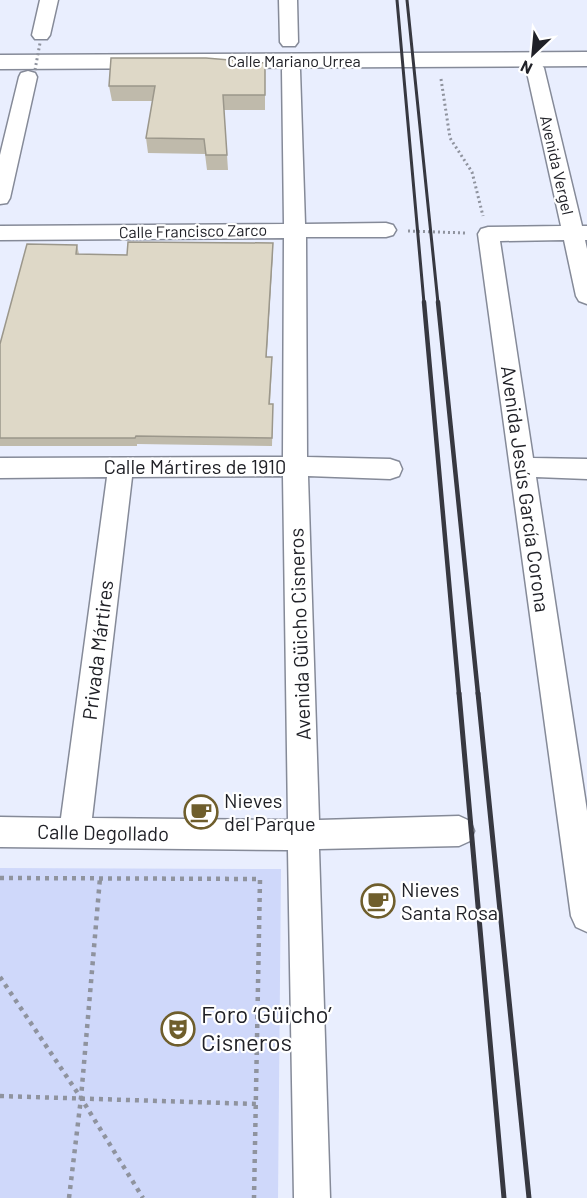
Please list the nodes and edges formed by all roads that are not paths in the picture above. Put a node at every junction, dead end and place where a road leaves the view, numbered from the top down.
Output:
1 (49, 0) edge
2 (288, 0) edge
3 (40, 39) road end
4 (289, 42) dead end
5 (587, 49) edge
6 (0, 51) edge
7 (587, 59) edge
8 (0, 62) edge
9 (535, 68) dead end
10 (291, 70) dead end
11 (32, 74) road end
12 (0, 198) edge
13 (295, 230) junction
14 (386, 230) road end
15 (0, 233) edge
16 (580, 233) edge
17 (587, 296) edge
18 (295, 466) junction
19 (121, 467) junction
20 (522, 467) junction
21 (0, 468) edge
22 (390, 469) dead end
23 (587, 469) edge
24 (573, 829) edge
25 (459, 831) dead end
26 (0, 832) edge
27 (75, 832) junction
28 (305, 835) junction
29 (587, 916) edge
30 (312, 1198) edge

1 - 3 street
2 - 4 street
5 - 6 main road, Calle Mariano Urrea
7 - 8 main road, Calle Mariano Urrea
9 - 16 street, Avenida Vergel
10 - 13 street, Avenida Güicho Cisneros
11 - 12 street
13 - 14 street, Calle Francisco Zarco
13 - 15 street, Calle Francisco Zarco
13 - 18 street, Avenida Güicho Cisneros
16 - 17 street, Avenida Vergel
16 - 20 street, Avenida Jesús García Corona
18 - 19 street, Calle Mártires de 1910
18 - 22 street, Calle Mártires de 1910
18 - 28 street, Avenida Güicho Cisneros
19 - 21 street, Calle Mártires de 1910
19 - 27 street, Privada Mártires
20 - 23 street
20 - 24 street, Avenida Jesús García Corona
24 - 29 street, Avenida Jesús García Corona
25 - 28 street, Calle Degollado
26 - 27 street, Calle Degollado
27 - 28 street, Calle Degollado
28 - 30 street, Avenida Güicho Cisneros

